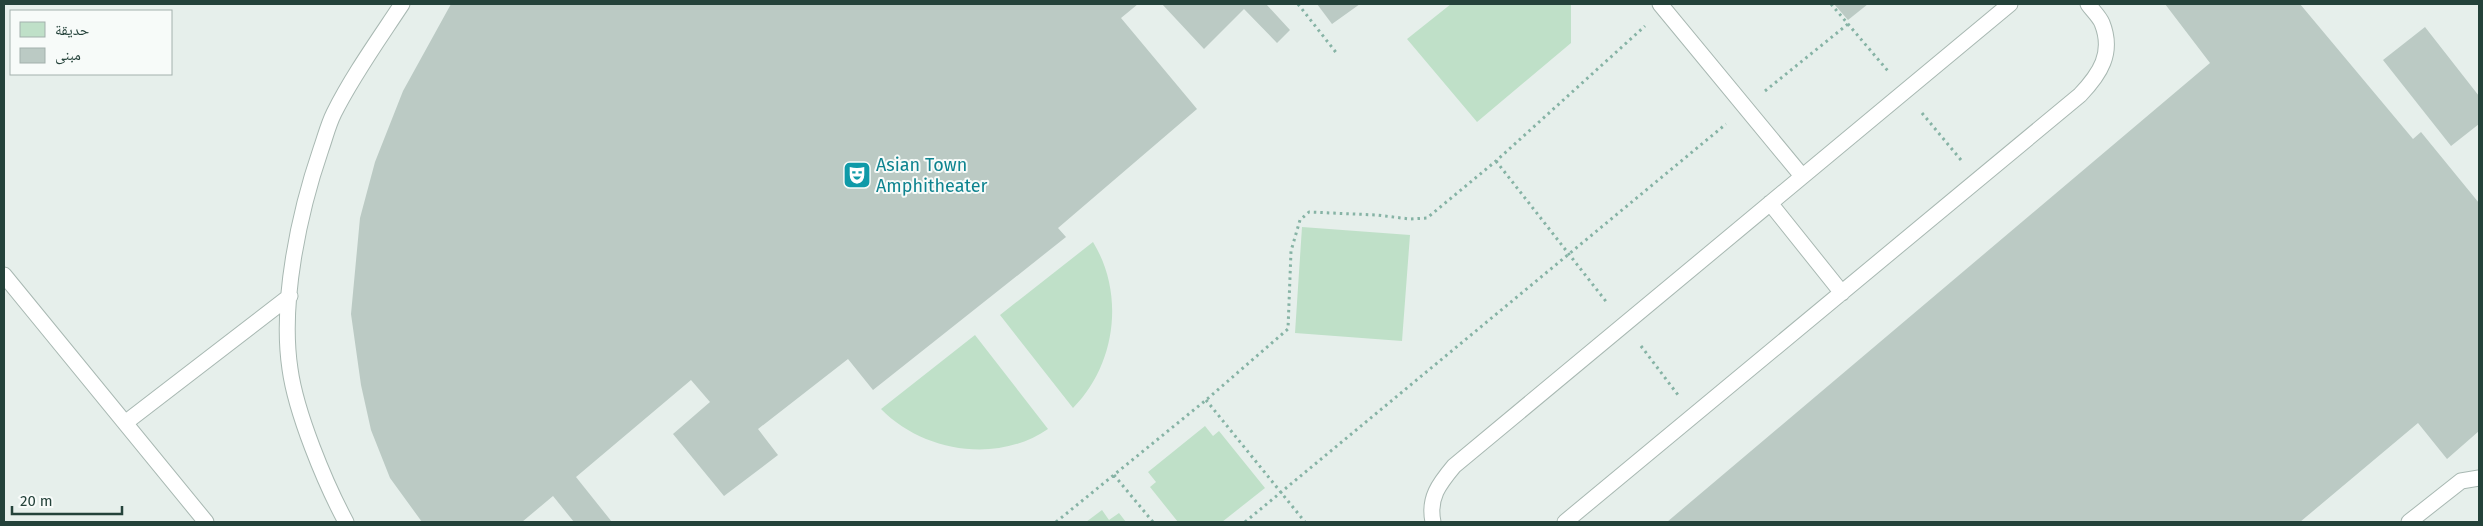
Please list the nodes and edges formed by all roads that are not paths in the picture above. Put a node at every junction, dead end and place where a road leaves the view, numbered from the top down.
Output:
1 (402, 4) edge
2 (2010, 4) edge
3 (2088, 4) edge
4 (1661, 6) edge
5 (1802, 176) junction
6 (1770, 203) junction
7 (4, 275) edge
8 (1842, 293) junction
9 (290, 296) junction
10 (125, 424) junction
11 (2479, 478) edge
12 (206, 522) edge
13 (346, 522) edge
14 (1433, 522) edge
15 (1565, 522) edge
16 (2409, 522) edge

1 - 9 lane
2 - 5 lane
3 - 8 lane
4 - 5 lane
5 - 6 lane
6 - 8 lane
6 - 14 lane
7 - 10 lane
8 - 15 lane
9 - 10 lane
9 - 13 lane
10 - 12 lane
11 - 16 lane

